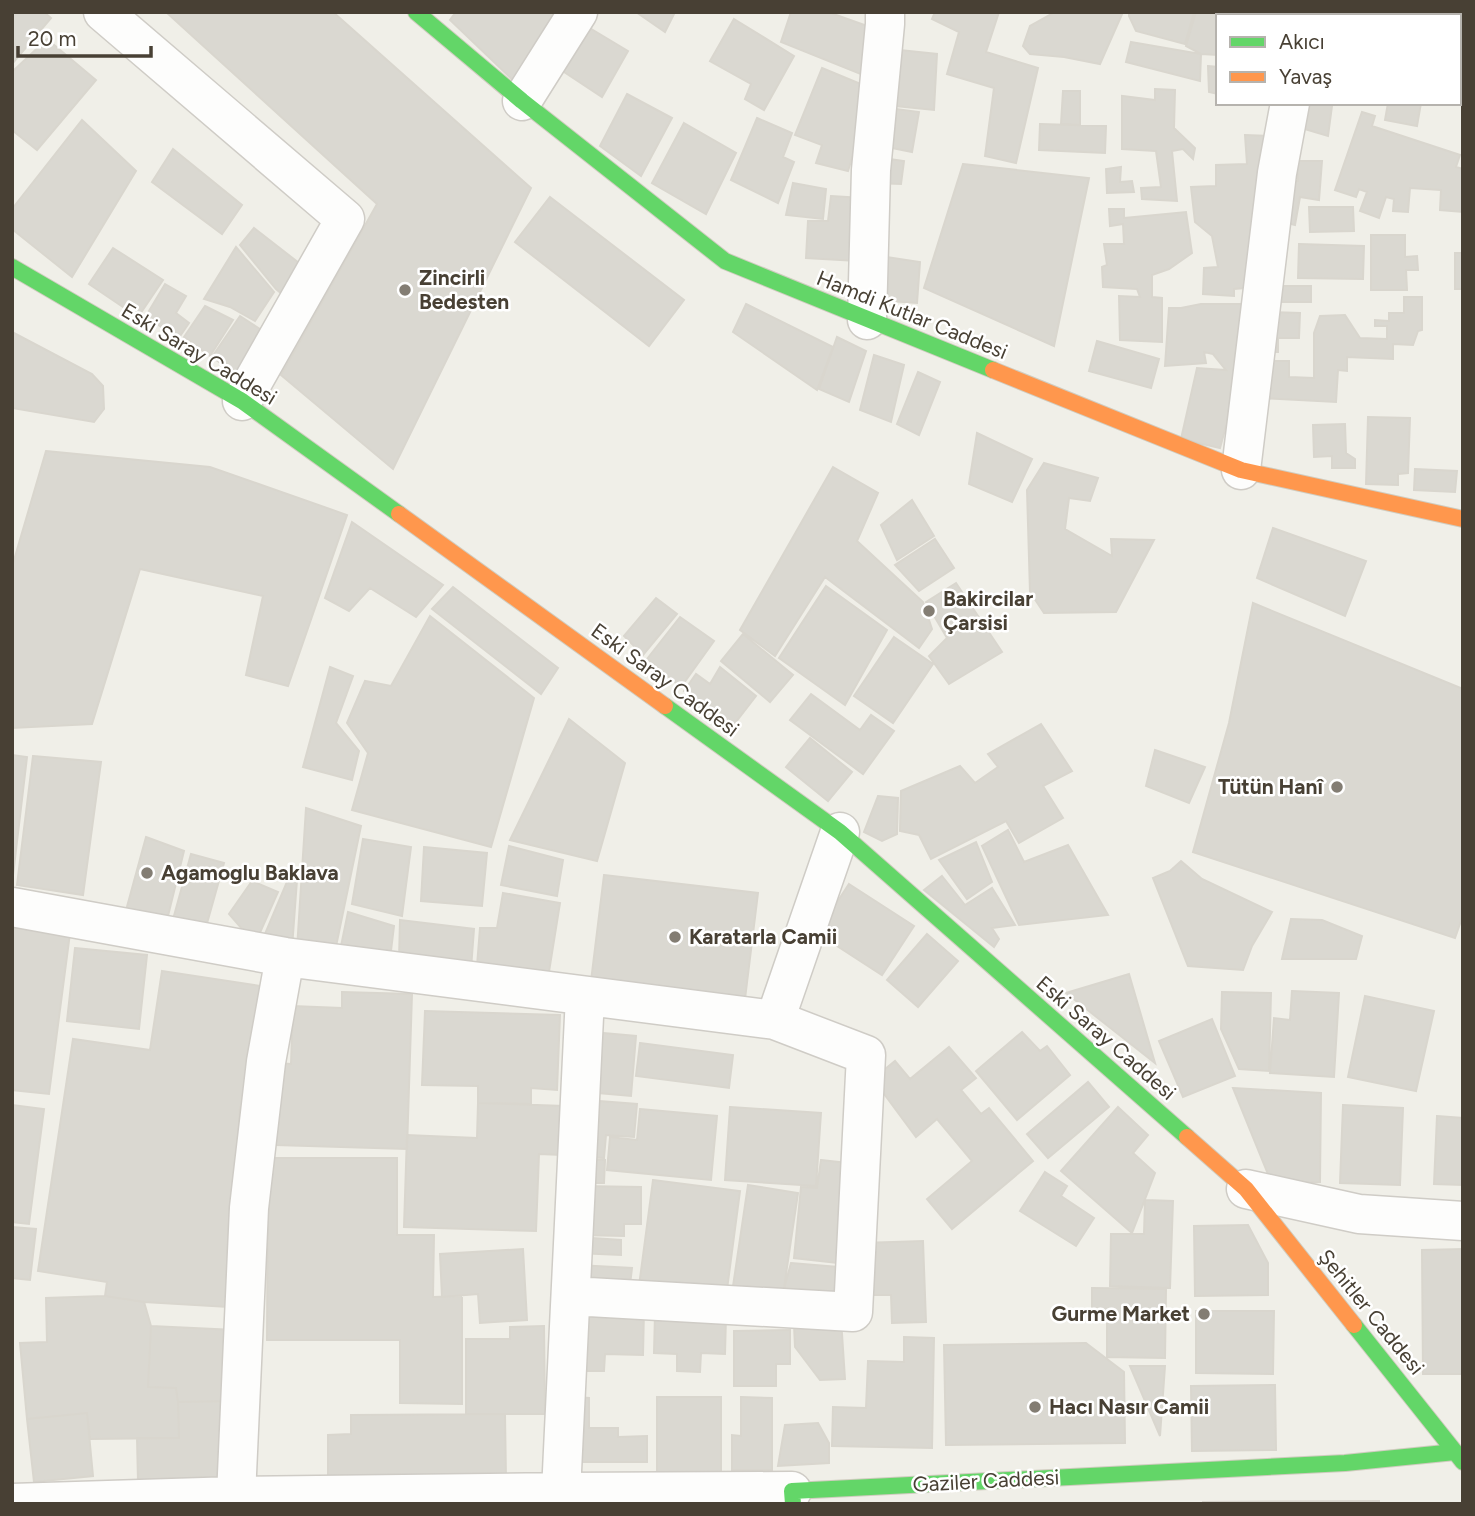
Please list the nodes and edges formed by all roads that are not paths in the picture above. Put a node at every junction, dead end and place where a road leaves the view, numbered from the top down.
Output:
1 (103, 12) edge
2 (416, 12) edge
3 (578, 12) edge
4 (885, 12) edge
5 (522, 101) junction
6 (1290, 105) edge
7 (12, 267) edge
8 (867, 320) junction
9 (242, 401) junction
10 (1241, 470) junction
11 (1463, 519) edge
12 (840, 832) junction
13 (12, 907) edge
14 (285, 957) junction
15 (585, 996) junction
16 (775, 1020) junction
17 (1246, 1189) junction
18 (1463, 1221) edge
19 (571, 1296) junction
20 (1459, 1457) edge
21 (561, 1492) junction
22 (236, 1496) junction
23 (792, 1497) edge
24 (12, 1503) edge

1 - 9 street
2 - 5 street, Hamdi Kutlar Caddesi
3 - 5 street
4 - 8 street
5 - 8 street, Hamdi Kutlar Caddesi
6 - 10 street
7 - 9 street, Eski Saray Caddesi
8 - 10 street, Hamdi Kutlar Caddesi
9 - 12 street, Eski Saray Caddesi
10 - 11 street, Hamdi Kutlar Caddesi
12 - 16 street
12 - 17 street, Eski Saray Caddesi
13 - 14 street
14 - 15 street
14 - 22 street
15 - 16 street
15 - 19 street
16 - 19 street
17 - 18 street
17 - 20 street, Şehitler Caddesi
19 - 21 street
20 - 23 street, Gaziler Caddesi
21 - 22 street, Gaziler Caddesi
21 - 23 street, Gaziler Caddesi
22 - 24 street, Gaziler Caddesi

